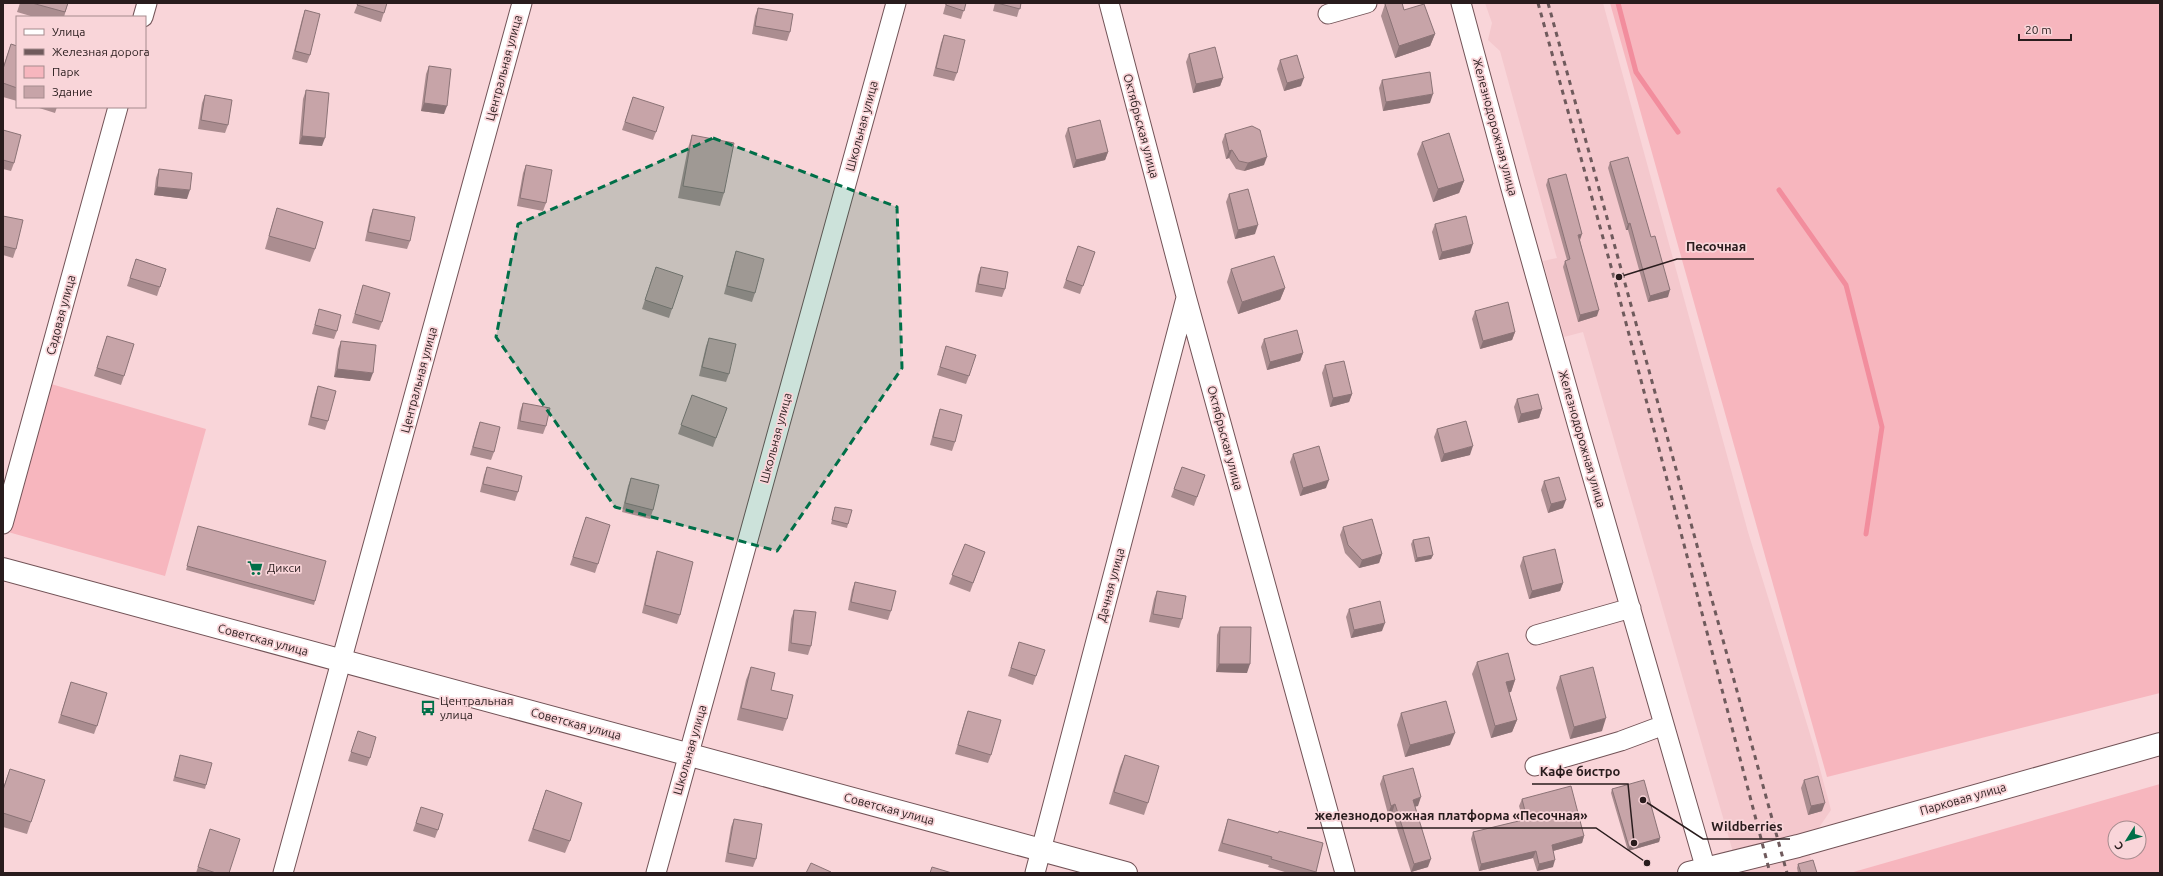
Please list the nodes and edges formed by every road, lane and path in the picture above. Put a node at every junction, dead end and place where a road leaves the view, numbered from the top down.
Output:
1 (147, 3) edge
2 (522, 3) edge
3 (896, 3) edge
4 (1108, 3) edge
5 (1461, 3) edge
6 (1355, 5) edge
7 (1328, 14) dead end
8 (143, 16) edge
9 (118, 108) edge
10 (1186, 296) junction
11 (3, 524) edge
12 (3, 569) edge
13 (1631, 608) junction
14 (1536, 635) dead end
15 (342, 661) junction
16 (1664, 725) junction
17 (2160, 744) edge
18 (689, 754) junction
19 (1535, 766) dead end
20 (1041, 851) junction
21 (1701, 871) edge
22 (283, 873) edge
23 (656, 873) edge
24 (1035, 873) edge
25 (1126, 873) edge
26 (1345, 873) edge

1 - 8 street
2 - 15 street, Центральная улица
3 - 18 street, Школьная улица
4 - 10 street, Октябрьская улица
5 - 13 street, Железнодорожная улица
6 - 7 street
9 - 11 street, Садовая улица
10 - 20 street, Дачная улица
10 - 26 street, Октябрьская улица
12 - 15 main road, Советская улица
13 - 14 street
13 - 16 street, Железнодорожная улица
15 - 18 main road, Советская улица
15 - 22 street, Центральная улица
16 - 19 street
16 - 21 street, Железнодорожная улица
17 - 21 main road, Парковая улица
18 - 20 main road, Советская улица
18 - 23 street, Школьная улица
20 - 24 street, Дачная улица
20 - 25 main road, Советская улица

